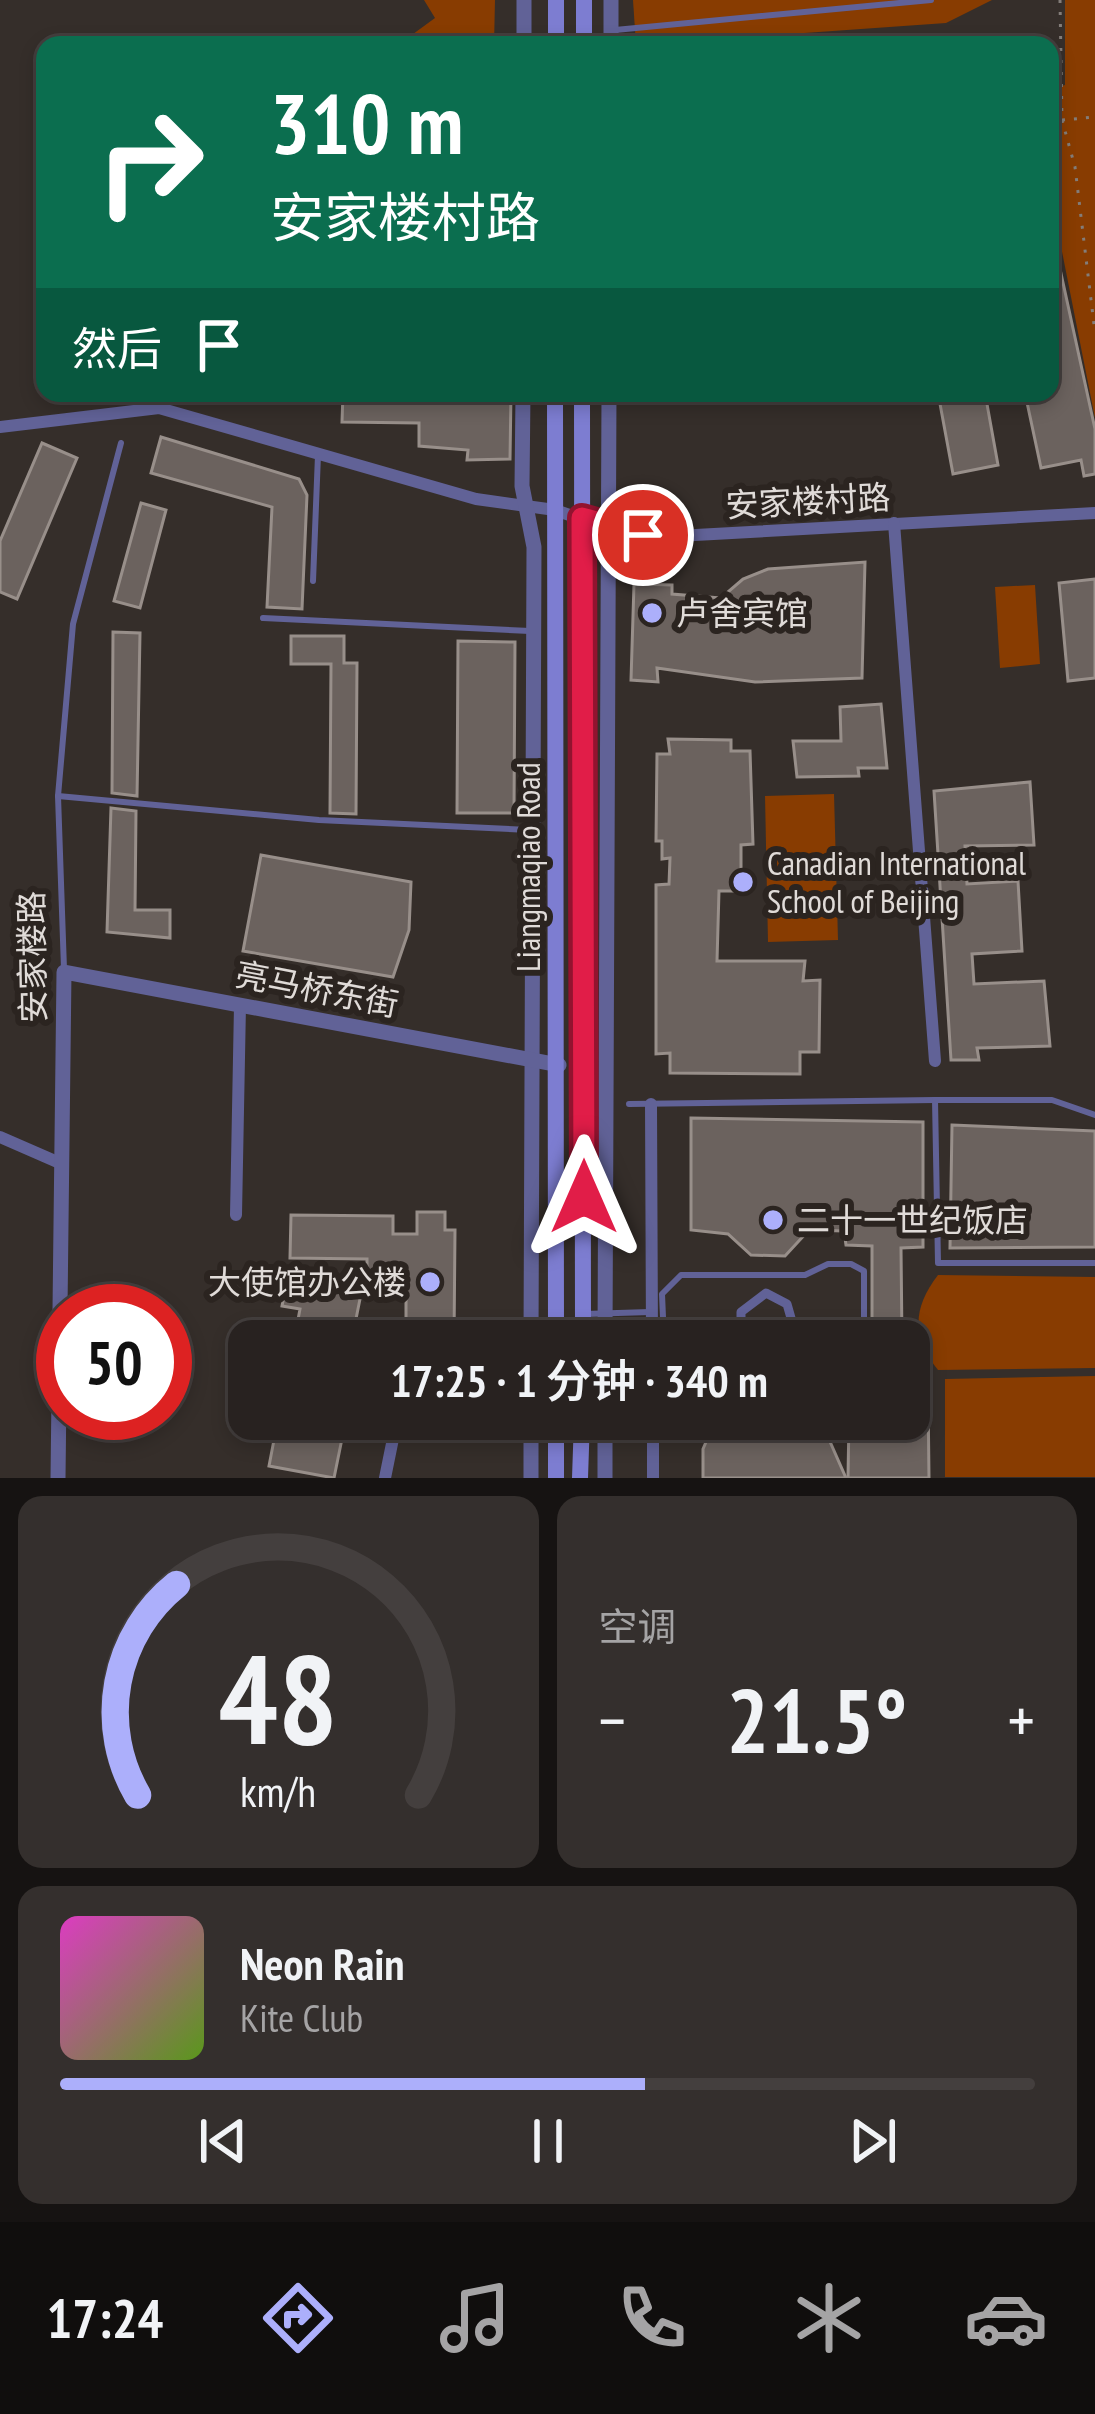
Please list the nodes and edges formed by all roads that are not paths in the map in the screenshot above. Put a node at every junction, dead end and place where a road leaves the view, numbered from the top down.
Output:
1 (524, 0) edge
2 (556, 0) edge
3 (584, 0) edge
4 (611, 0) edge
5 (931, 0) edge
6 (524, 36) edge
7 (556, 36) edge
8 (584, 36) edge
9 (611, 36) edge
10 (628, 36) edge
11 (523, 402) edge
12 (555, 402) edge
13 (582, 402) edge
14 (608, 402) edge
15 (0, 427) edge
16 (122, 443) dead end
17 (318, 455) junction
18 (524, 505) junction
19 (555, 510) junction
20 (1095, 513) edge
21 (582, 518) junction
22 (894, 523) junction
23 (609, 529) junction
24 (313, 581) dead end
25 (263, 618) dead end
26 (533, 631) junction
27 (58, 796) junction
28 (532, 830) junction
29 (64, 972) junction
30 (240, 1005) junction
31 (531, 1060) junction
32 (935, 1061) dead end
33 (559, 1065) junction
34 (935, 1100) junction
35 (629, 1104) dead end
36 (651, 1104) junction
37 (1095, 1115) edge
38 (0, 1137) edge
39 (62, 1164) junction
40 (236, 1215) dead end
41 (1095, 1263) edge
42 (657, 1308) junction
43 (531, 1320) edge
44 (556, 1320) edge
45 (584, 1320) edge
46 (605, 1320) edge
47 (626, 1320) edge
48 (655, 1320) edge
49 (659, 1320) edge
50 (743, 1320) edge
51 (790, 1320) edge
52 (864, 1320) edge
53 (393, 1440) edge
54 (531, 1440) edge
55 (556, 1440) edge
56 (581, 1440) edge
57 (605, 1440) edge
58 (653, 1440) edge
59 (58, 1478) edge
60 (386, 1478) edge
61 (531, 1478) edge
62 (556, 1478) edge
63 (580, 1478) edge
64 (605, 1478) edge
65 (653, 1478) edge

1 - 6 street
2 - 7 main road
3 - 8 main road
4 - 9 street
5 - 10 lane
11 - 18 street
12 - 19 main road, Liangmaqiao Road
13 - 21 main road, Liangmaqiao Road
14 - 23 street
15 - 17 street, 安家楼村路
16 - 27 lane, 安家楼路
17 - 18 street, 安家楼村路
17 - 24 lane
18 - 19 street, 安家楼村路
18 - 26 street
19 - 21 street, 安家楼村路
19 - 33 main road, Liangmaqiao Road
20 - 22 street, 安家楼村路
21 - 23 street, 安家楼村路
21 - 45 main road, Liangmaqiao Road
22 - 23 street, 安家楼村路
22 - 32 street
23 - 46 street
25 - 26 lane
26 - 28 street
27 - 28 lane
27 - 29 lane, 安家楼路
28 - 31 street
29 - 30 street, 亮马桥东街
29 - 39 street, 安家楼路
30 - 31 street, 亮马桥东街
30 - 40 street
31 - 33 street, 亮马桥东街
31 - 43 street
33 - 44 main road, Liangmaqiao Road
34 - 36 lane
34 - 37 lane
34 - 41 lane
35 - 36 lane
36 - 42 street
38 - 39 street
39 - 59 street, 安家楼路
42 - 47 lane
42 - 48 street
42 - 49 lane
42 - 52 lane
50 - 51 street
53 - 60 street
54 - 61 street
55 - 62 main road
56 - 63 main road
57 - 64 street
58 - 65 street

